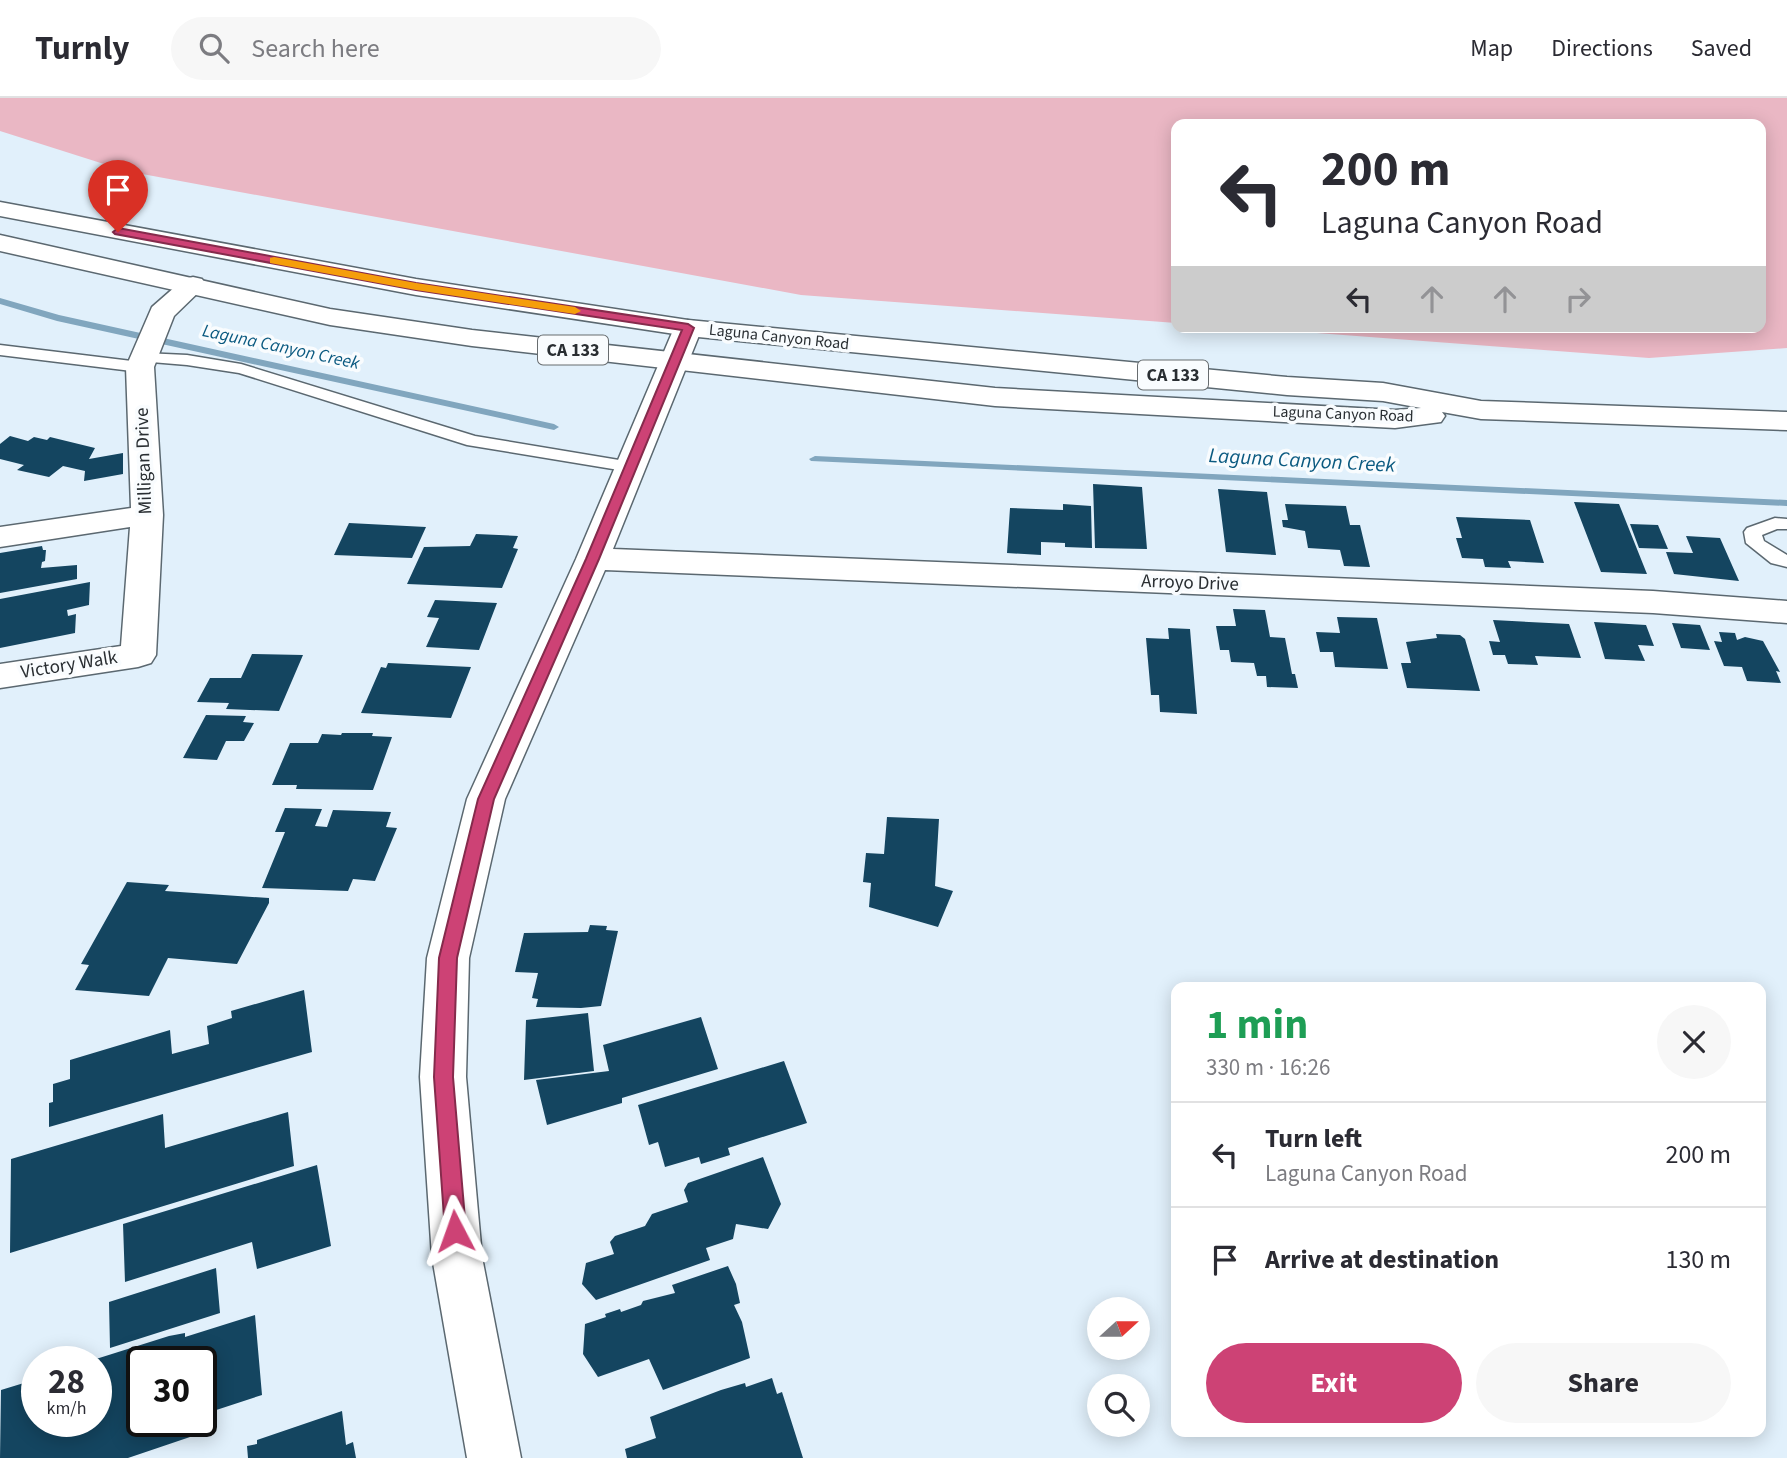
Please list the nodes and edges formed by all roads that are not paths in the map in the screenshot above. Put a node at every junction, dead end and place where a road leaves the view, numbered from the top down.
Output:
1 (0, 209) edge
2 (0, 243) edge
3 (192, 285) junction
4 (681, 345) junction
5 (0, 350) edge
6 (147, 350) junction
7 (1787, 421) edge
8 (631, 467) junction
9 (147, 515) junction
10 (1787, 524) edge
11 (0, 537) edge
12 (593, 559) junction
13 (1787, 561) edge
14 (1787, 612) edge
15 (138, 654) joint
16 (0, 676) edge
17 (494, 1458) edge

1 - 4 street, Laguna Canyon Road / CA 133
2 - 3 street, Laguna Canyon Road / CA 133
3 - 4 street, Laguna Canyon Road / CA 133
3 - 6 street
4 - 7 street, Laguna Canyon Road / CA 133
4 - 8 street
5 - 6 lane
6 - 8 lane
6 - 9 street, Milligan Drive
8 - 12 street
9 - 11 street
9 - 15 street, Milligan Drive
10 - 13 lane
12 - 14 street, Arroyo Drive
12 - 17 street
15 - 16 street, Victory Walk

